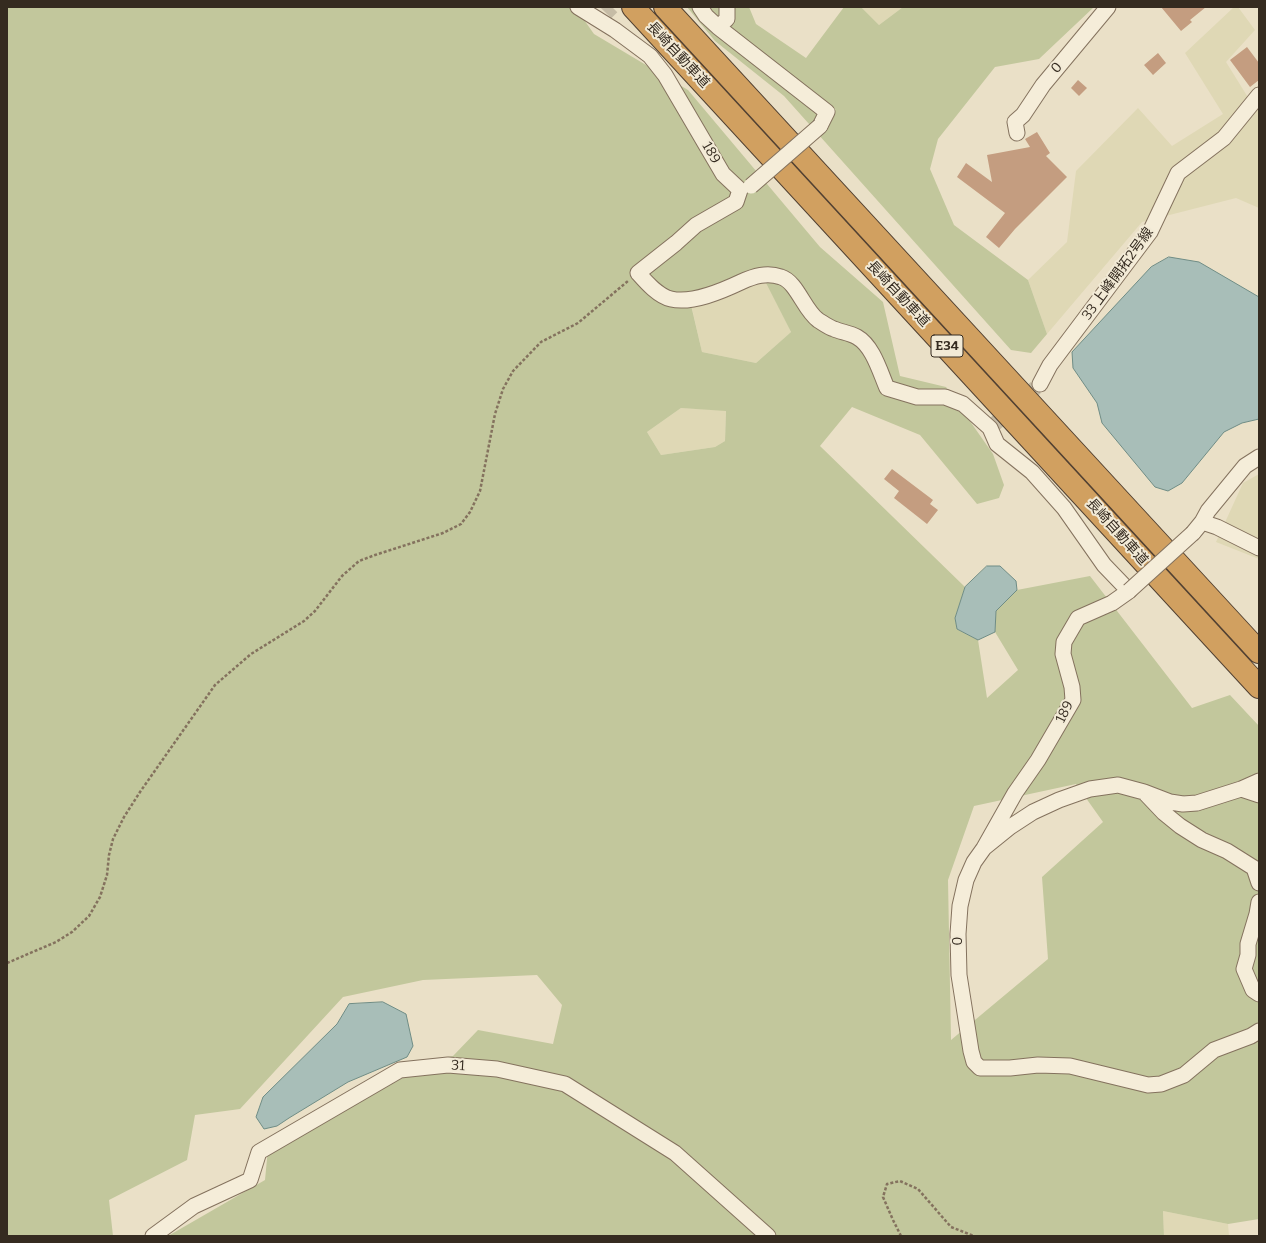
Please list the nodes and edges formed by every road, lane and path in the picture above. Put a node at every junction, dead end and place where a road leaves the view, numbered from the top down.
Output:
1 (578, 7) edge
2 (633, 7) edge
3 (665, 7) edge
4 (700, 7) edge
5 (727, 7) edge
6 (1108, 7) edge
7 (718, 27) junction
8 (1259, 95) edge
9 (1017, 133) dead end
10 (745, 188) junction
11 (638, 273) junction
12 (1040, 384) tunnel mouth
13 (1259, 457) edge
14 (1198, 528) junction
15 (1259, 548) edge
16 (1129, 591) junction
17 (1259, 652) edge
18 (1259, 687) edge
19 (1259, 782) edge
20 (1241, 789) junction
21 (1144, 792) junction
22 (1259, 795) edge
23 (984, 848) junction
24 (1259, 882) edge
25 (1259, 902) edge
26 (7, 963) edge
27 (1259, 994) edge
28 (1259, 1031) edge
29 (153, 1236) edge
30 (768, 1236) edge
31 (901, 1236) edge
32 (974, 1236) edge

1 - 10 street, 189
2 - 18 highway, 長崎自動車道 / E34
3 - 17 highway, 長崎自動車道 / E34
4 - 7 street
5 - 7 street
6 - 9 street, 0
7 - 10 street, bridge
8 - 12 street, 33 上峰開拓2号線
10 - 11 street
11 - 16 street
11 - 26 path
13 - 14 street, 189
14 - 15 street
14 - 16 street, 189, bridge
16 - 23 street, 189
19 - 20 street
20 - 21 street
20 - 22 street
21 - 23 street, 0
21 - 24 street
23 - 28 street, 0
25 - 27 street
29 - 30 street, 31
31 - 32 path

